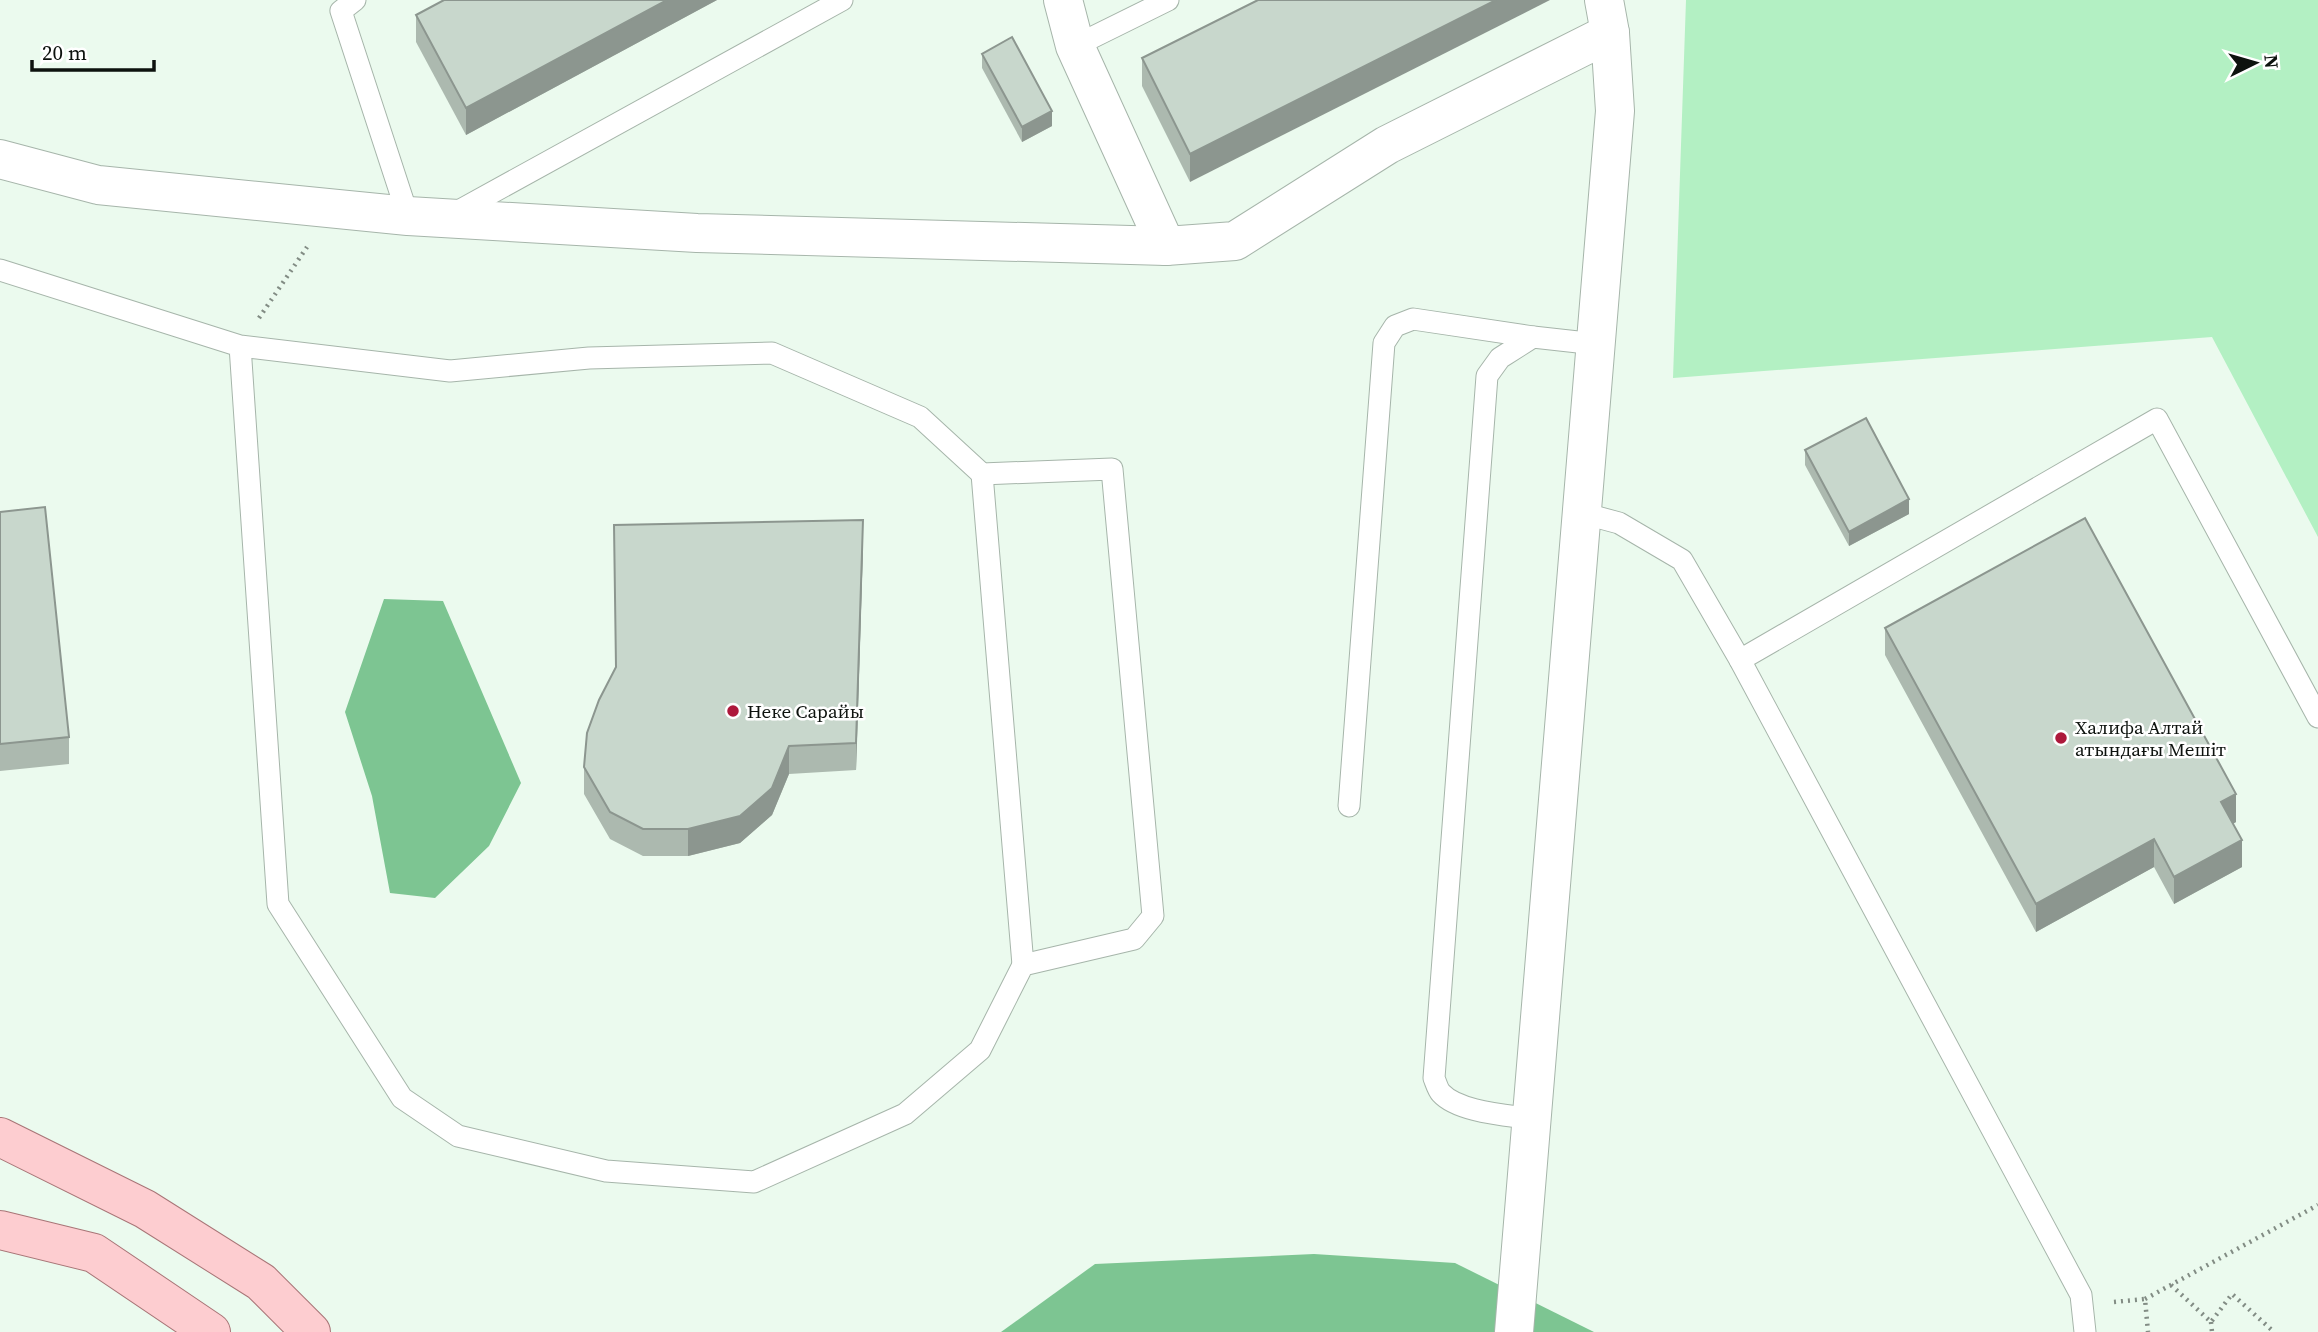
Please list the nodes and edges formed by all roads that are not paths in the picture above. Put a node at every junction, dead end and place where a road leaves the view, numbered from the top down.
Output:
1 (355, 0) edge
2 (842, 0) edge
3 (1063, 0) edge
4 (1168, 0) edge
5 (1607, 17) edge
6 (1075, 46) junction
7 (0, 159) edge
8 (408, 216) junction
9 (447, 218) junction
10 (1166, 246) junction
11 (0, 270) edge
12 (1533, 337) junction
13 (1596, 344) junction
14 (240, 346) junction
15 (982, 474) junction
16 (1582, 513) junction
17 (1741, 660) junction
18 (2318, 717) edge
19 (1349, 806) dead end
20 (1023, 965) junction
21 (1532, 1119) junction
22 (0, 1137) edge
23 (0, 1217) edge
24 (0, 1230) edge
25 (94, 1252) junction
26 (211, 1332) edge
27 (311, 1332) edge
28 (1514, 1332) edge
29 (2085, 1332) edge

1 - 8 lane
2 - 9 lane
3 - 6 street
4 - 6 lane
5 - 10 street
5 - 13 street
6 - 10 street
7 - 8 street
8 - 9 street
9 - 10 street
11 - 14 lane
12 - 13 lane
12 - 19 lane
12 - 21 lane
13 - 16 street
14 - 15 lane
14 - 20 lane
15 - 20 lane
15 - 20 lane
16 - 17 lane
16 - 21 street
17 - 18 lane
17 - 29 lane
21 - 28 street
22 - 27 main road
23 - 25 main road
24 - 25 main road
25 - 26 main road

